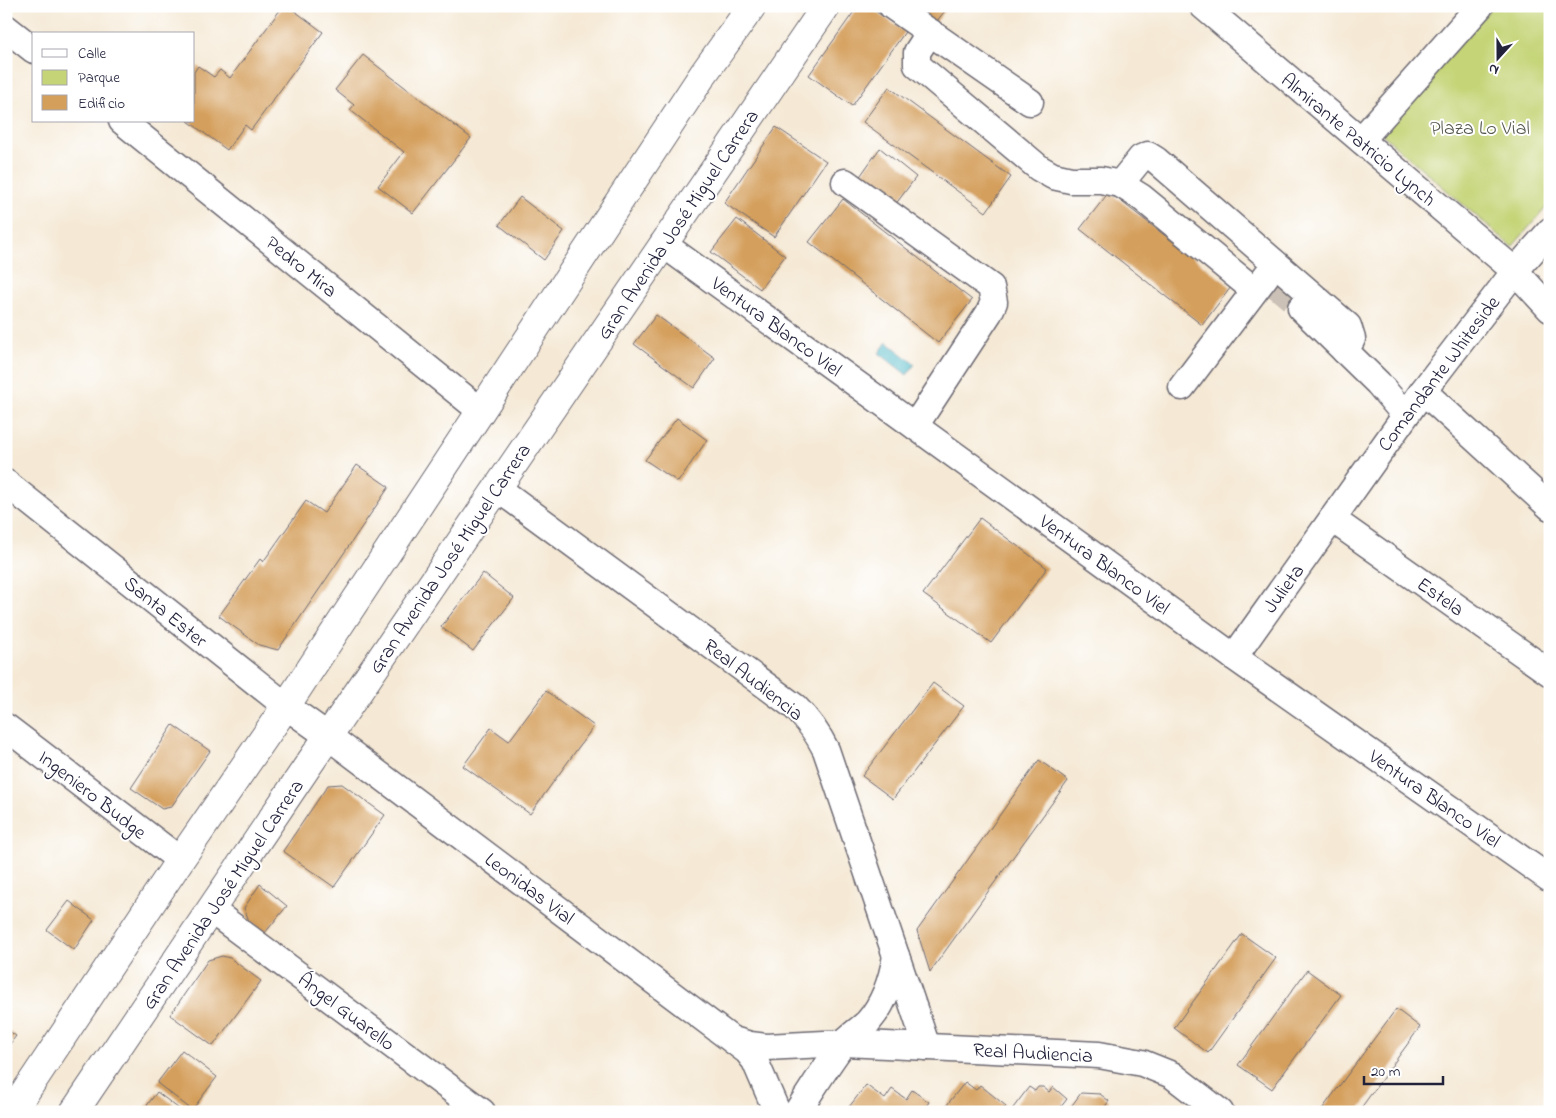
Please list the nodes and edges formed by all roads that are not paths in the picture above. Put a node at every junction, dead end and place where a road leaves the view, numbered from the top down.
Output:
1 (752, 6) edge
2 (826, 6) edge
3 (892, 6) edge
4 (1203, 6) edge
5 (1480, 6) edge
6 (6, 28) edge
7 (930, 32) junction
8 (32, 48) edge
9 (1030, 102) dead end
10 (123, 122) edge
11 (1361, 140) junction
12 (846, 182) dead end
13 (1120, 184) junction
14 (1550, 231) edge
15 (663, 244) junction
16 (1276, 264) junction
17 (1515, 271) junction
18 (1254, 290) junction
19 (1299, 305) tunnel mouth
20 (1550, 309) edge
21 (1345, 351) junction
22 (1182, 387) dead end
23 (1423, 391) junction
24 (481, 411) junction
25 (1405, 415) junction
26 (915, 426) junction
27 (6, 483) edge
28 (497, 488) junction
29 (1550, 507) edge
30 (1332, 519) junction
31 (1234, 657) junction
32 (1550, 673) edge
33 (286, 706) junction
34 (6, 727) edge
35 (328, 736) junction
36 (180, 860) junction
37 (1550, 879) edge
38 (212, 910) junction
39 (896, 956) junction
40 (732, 1040) junction
41 (844, 1043) junction
42 (927, 1047) junction
43 (12, 1112) edge
44 (74, 1112) edge
45 (482, 1112) edge
46 (776, 1112) edge
47 (797, 1112) edge
48 (1220, 1112) edge

1 - 24 main road
2 - 15 main road, Gran Avenida José Miguel Carrera
3 - 7 street
4 - 11 street, Almirante Patricio Lynch
5 - 11 street
6 - 8 street
7 - 9 street
7 - 13 street
10 - 24 street, Pedro Mira
11 - 17 street, Almirante Patricio Lynch
12 - 26 street
13 - 16 street
13 - 18 street
14 - 17 street, Comandante Whiteside
15 - 26 street, Ventura Blanco Viel
15 - 28 main road, Gran Avenida José Miguel Carrera
16 - 18 street
16 - 21 street
17 - 20 street, Almirante Patricio Lynch
17 - 23 street, Comandante Whiteside
18 - 22 street
19 - 21 street
21 - 25 street
23 - 25 street, Comandante Whiteside
23 - 29 street
24 - 33 main road
25 - 30 street, Comandante Whiteside
26 - 31 street, Ventura Blanco Viel
27 - 33 street, Santa Ester
28 - 35 main road, Gran Avenida José Miguel Carrera
28 - 39 street, Real Audiencia
30 - 31 street, Julieta
30 - 32 street, Estela
31 - 37 street, Ventura Blanco Viel
33 - 35 street, Santa Ester
33 - 36 main road
34 - 36 street, Ingeniero Budge
35 - 38 main road, Gran Avenida José Miguel Carrera
35 - 40 street, Leonidas Vial
36 - 43 main road
38 - 44 main road, Gran Avenida José Miguel Carrera
38 - 45 street, Ángel Guarello
39 - 41 street
39 - 42 street, Real Audiencia
40 - 41 street, Leonidas Vial
40 - 46 street, Leonidas Vial
41 - 42 street, Leonidas Vial
41 - 47 street
42 - 48 street, Real Audiencia

